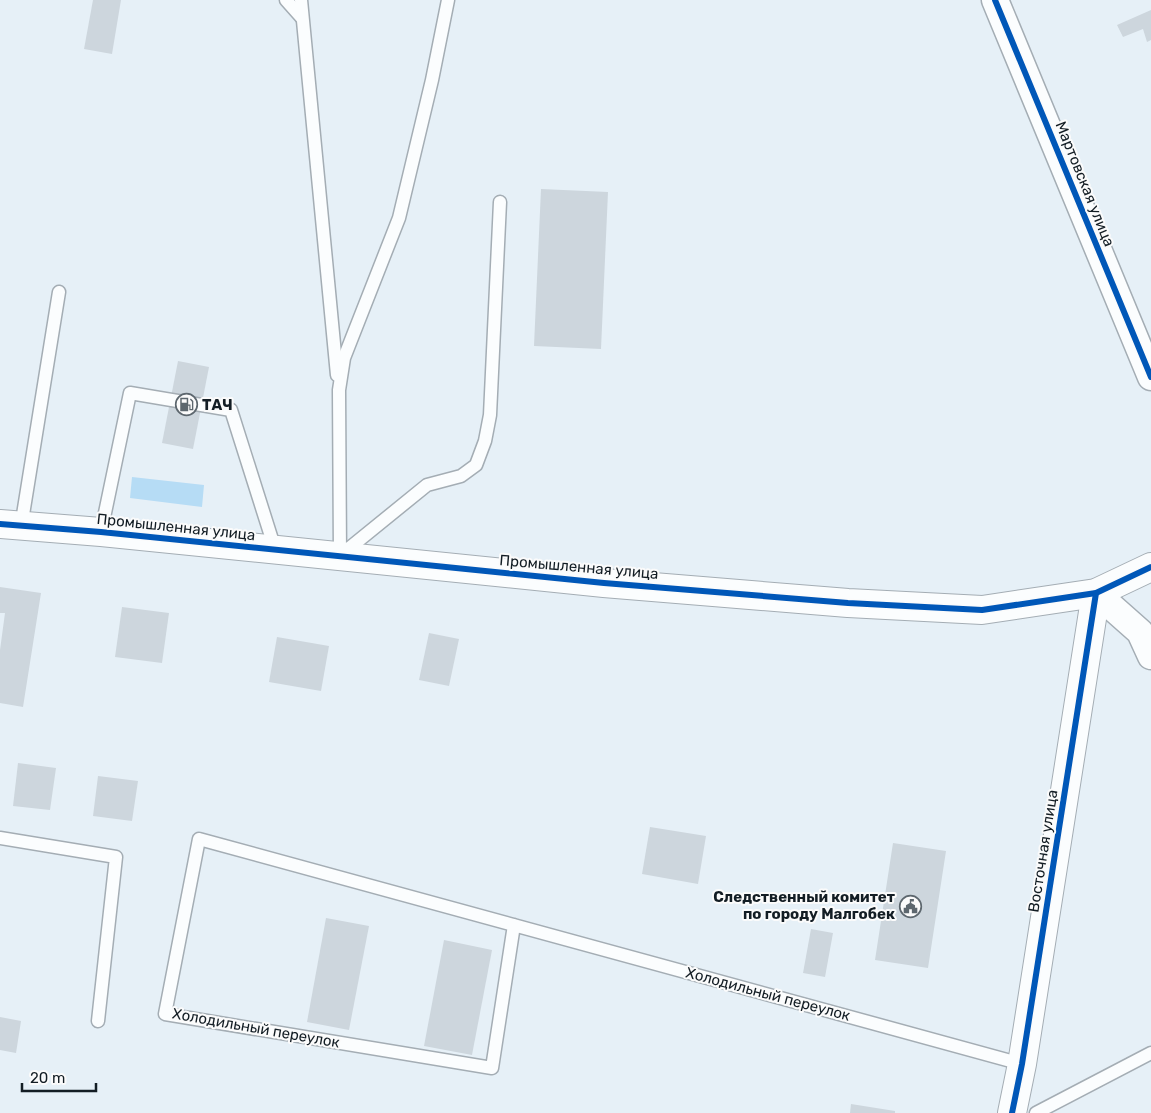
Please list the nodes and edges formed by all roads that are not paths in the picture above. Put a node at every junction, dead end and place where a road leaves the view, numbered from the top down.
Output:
1 (286, 0) edge
2 (301, 0) edge
3 (448, 0) edge
4 (995, 0) edge
5 (302, 18) junction
6 (500, 202) dead end
7 (58, 292) dead end
8 (1151, 377) edge
9 (339, 390) junction
10 (10, 526) edge
11 (102, 532) junction
12 (275, 549) junction
13 (340, 556) junction
14 (1151, 567) edge
15 (1096, 593) junction
16 (1151, 656) edge
17 (0, 838) edge
18 (514, 925) junction
19 (98, 1021) dead end
20 (1151, 1053) edge
21 (1022, 1064) junction
22 (1012, 1113) edge
23 (1036, 1113) edge

1 - 5 lane
2 - 5 lane
3 - 9 lane
4 - 8 street, Мартовская улица
5 - 9 lane
6 - 13 lane
7 - 10 lane
9 - 13 lane
10 - 11 street, Промышленная улица
11 - 12 street, Промышленная улица
11 - 12 lane
12 - 13 street, Промышленная улица
13 - 15 street, Промышленная улица
14 - 15 street, Промышленная улица
15 - 16 street
15 - 21 street, Восточная улица
17 - 19 lane
18 - 18 lane, Холодильный переулок
18 - 21 lane, Холодильный переулок
20 - 23 lane
21 - 22 street, Восточная улица

